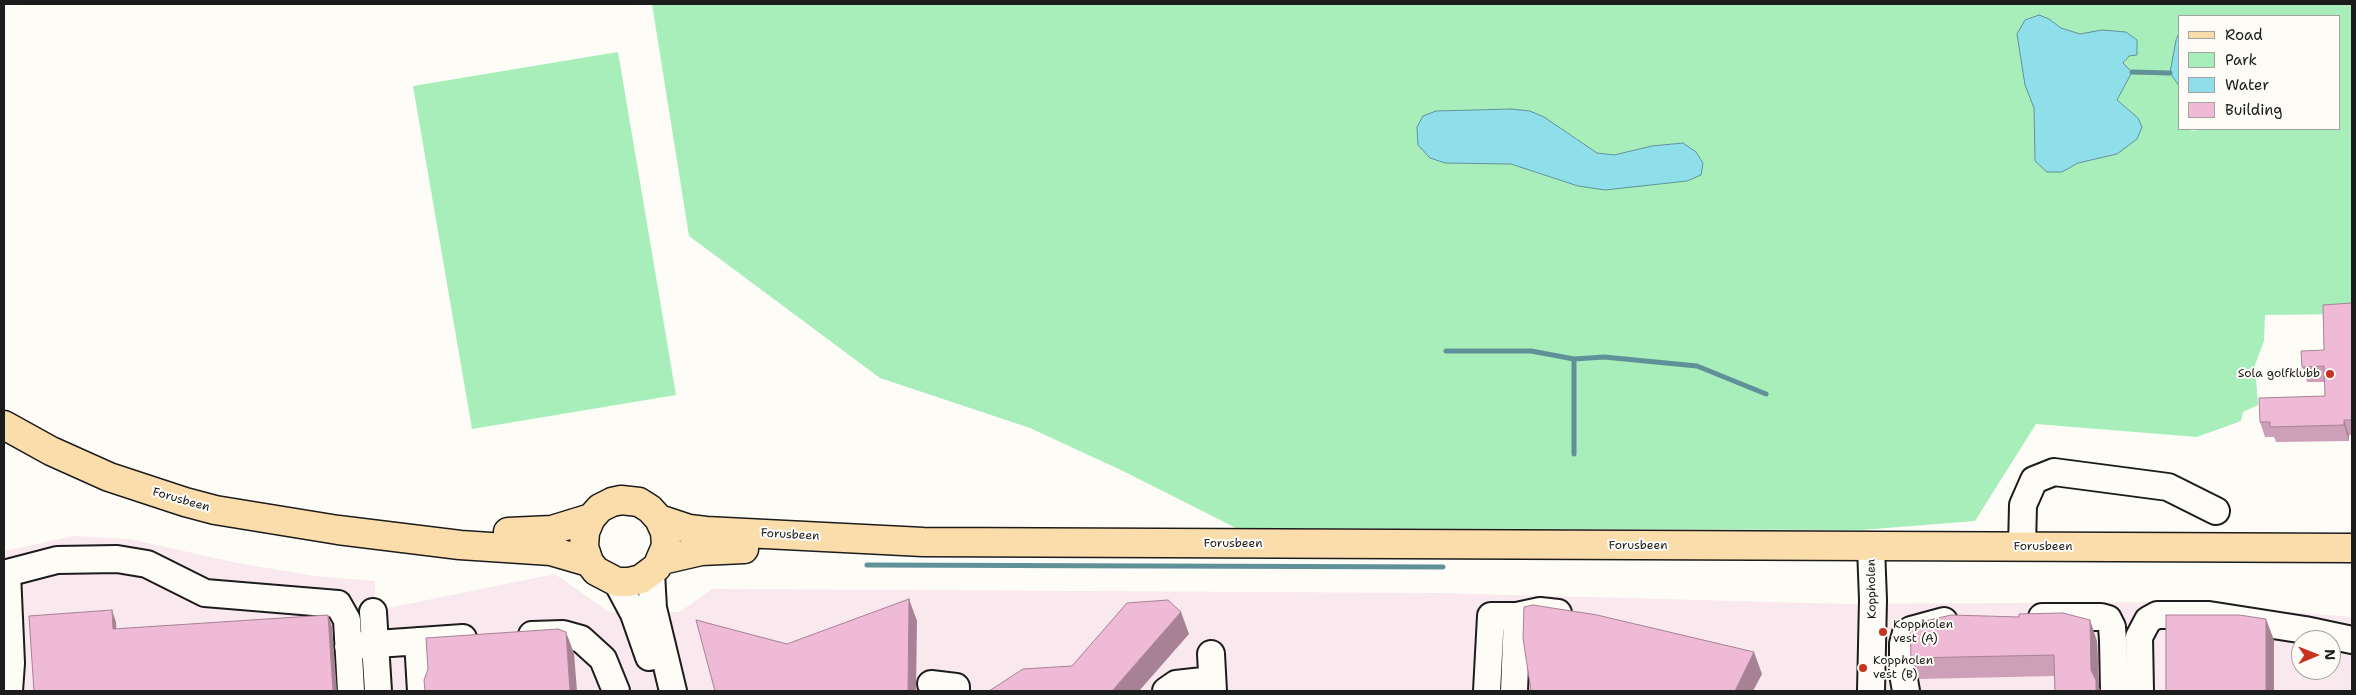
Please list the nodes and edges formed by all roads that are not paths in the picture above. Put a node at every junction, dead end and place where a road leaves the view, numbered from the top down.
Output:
1 (4, 425) edge
2 (2216, 511) dead end
3 (591, 518) junction
4 (659, 519) junction
5 (370, 533) junction
6 (923, 542) junction
7 (1871, 547) junction
8 (2022, 547) junction
9 (2352, 548) edge
10 (589, 562) junction
11 (656, 567) junction
12 (617, 582) junction
13 (373, 612) dead end
14 (1517, 616) junction
15 (1963, 617) edge
16 (2022, 617) edge
17 (1586, 618) edge
18 (2352, 640) edge
19 (418, 641) junction
20 (376, 644) junction
21 (348, 646) junction
22 (1212, 675) edge
23 (1872, 682) edge
24 (1904, 682) edge
25 (931, 684) dead end
26 (9, 691) edge
27 (351, 691) edge
28 (378, 691) edge
29 (421, 691) edge
30 (616, 691) edge
31 (658, 691) edge
32 (673, 691) edge
33 (956, 691) edge
34 (1167, 691) edge
35 (1487, 691) edge
36 (1514, 691) edge
37 (2114, 691) edge
38 (2140, 691) edge

1 - 5 main road, Forusbeen
2 - 8 street
3 - 4 main road
3 - 5 main road, Forusbeen
3 - 10 main road
4 - 6 main road, Forusbeen
4 - 11 main road
5 - 10 main road, Forusbeen
6 - 7 main road, Forusbeen
6 - 11 main road, Forusbeen
7 - 8 main road, Forusbeen
7 - 23 street, Koppholen
8 - 9 main road, Forusbeen
10 - 12 main road
11 - 12 main road
11 - 32 street
12 - 31 street
13 - 20 street
14 - 17 street
14 - 35 street
14 - 36 street
15 - 24 street
16 - 37 street
18 - 38 street
19 - 20 street
19 - 29 street
19 - 30 street
20 - 21 street
20 - 28 street
21 - 26 street
21 - 27 street
22 - 34 street
23 - 24 street
25 - 33 street

